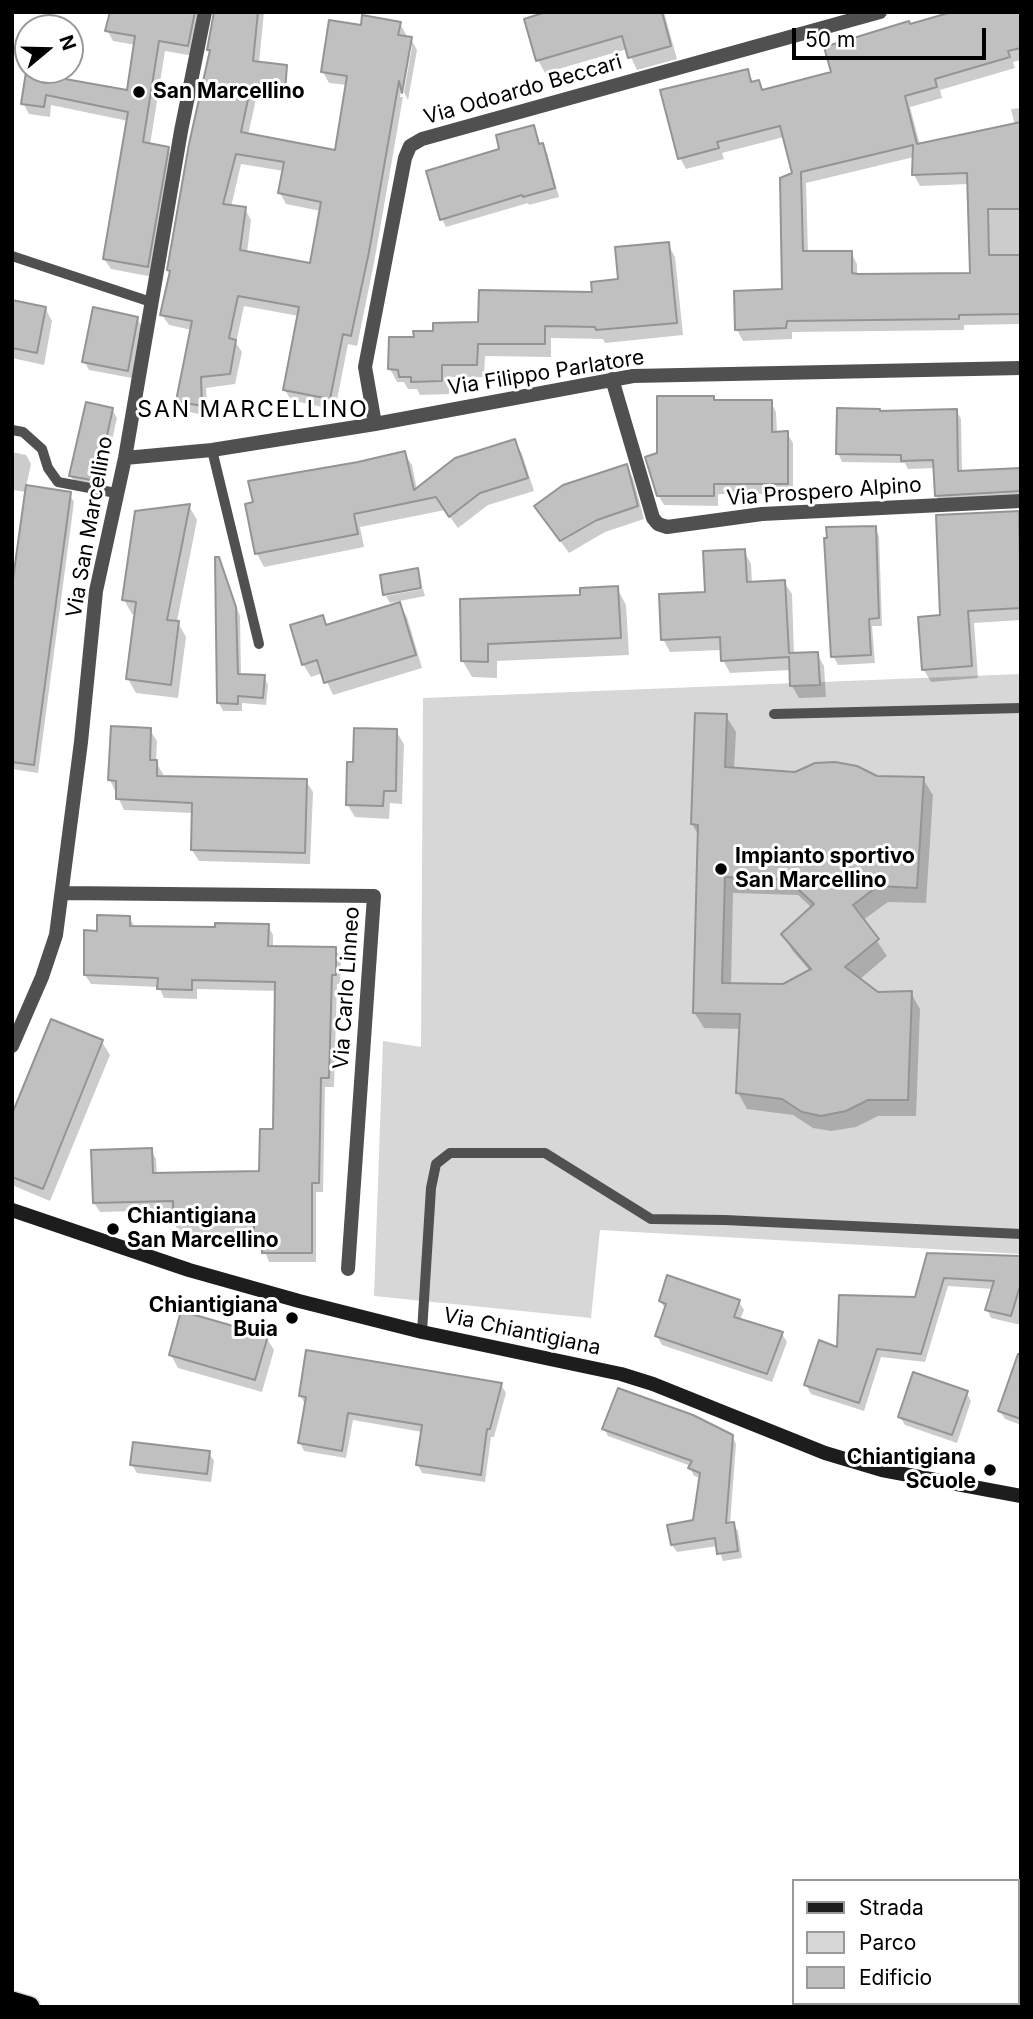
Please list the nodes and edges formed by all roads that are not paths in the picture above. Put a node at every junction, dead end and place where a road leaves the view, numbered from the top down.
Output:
1 (205, 12) edge
2 (880, 12) edge
3 (12, 256) edge
4 (151, 302) junction
5 (1021, 368) edge
6 (612, 379) junction
7 (375, 424) junction
8 (12, 430) edge
9 (212, 450) junction
10 (125, 458) junction
11 (116, 493) junction
12 (1021, 501) edge
13 (259, 644) dead end
14 (1021, 708) edge
15 (774, 714) dead end
16 (62, 893) junction
17 (12, 1046) edge
18 (12, 1210) edge
19 (1021, 1234) edge
20 (348, 1269) dead end
21 (422, 1332) junction
22 (1021, 1496) edge
23 (12, 2001) edge
24 (29, 2007) edge

1 - 4 street, Via San Marcellino
2 - 7 street, Via Odoardo Beccari
3 - 4 lane
4 - 10 street, Via San Marcellino
5 - 6 street, Via Filippo Parlatore
6 - 7 street, Via Filippo Parlatore
6 - 12 street, Via Prospero Alpino
7 - 9 street, Via Filippo Parlatore
8 - 11 lane
9 - 10 street, Via Filippo Parlatore
9 - 13 lane
10 - 11 street, Via San Marcellino
11 - 16 street, Via San Marcellino
14 - 15 lane
16 - 17 street, Via San Marcellino
16 - 20 street, Via Carlo Linneo
18 - 21 street, Via Chiantigiana
19 - 21 lane
21 - 22 street, Via Chiantigiana
23 - 24 highway

